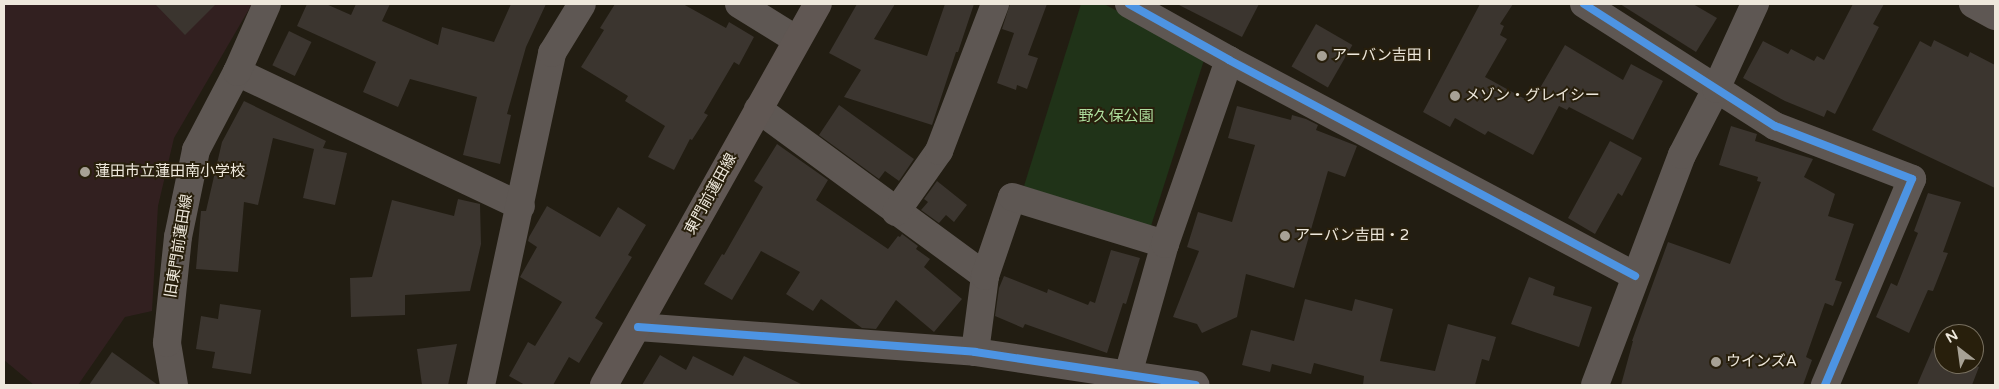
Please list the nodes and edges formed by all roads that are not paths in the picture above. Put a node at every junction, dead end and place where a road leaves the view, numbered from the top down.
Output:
1 (267, 4) edge
2 (582, 4) edge
3 (739, 4) edge
4 (818, 4) edge
5 (996, 4) edge
6 (1129, 4) edge
7 (1584, 4) edge
8 (1755, 4) edge
9 (1973, 4) edge
10 (1995, 16) edge
11 (797, 40) junction
12 (1229, 60) junction
13 (237, 72) junction
14 (1716, 89) junction
15 (758, 109) junction
16 (521, 206) junction
17 (896, 212) junction
18 (1165, 244) junction
19 (984, 276) junction
20 (1635, 276) junction
21 (638, 327) junction
22 (975, 352) junction
23 (1127, 380) edge
24 (174, 385) edge
25 (482, 385) edge
26 (604, 385) edge
27 (1196, 385) edge
28 (1595, 385) edge
29 (1825, 385) edge

1 - 13 street, 旧東門前蓮田線
2 - 16 street
3 - 11 street
4 - 11 main road, 東門前蓮田線
5 - 17 street
6 - 12 street
7 - 14 street
8 - 14 street
9 - 10 street
11 - 15 main road, 東門前蓮田線
12 - 18 street
12 - 20 street
13 - 16 street
13 - 24 street, 旧東門前蓮田線
14 - 20 street
14 - 29 street
15 - 17 street
15 - 21 main road, 東門前蓮田線
16 - 25 street
17 - 19 street
18 - 19 street
18 - 23 street
19 - 22 street
20 - 28 street
21 - 22 street
21 - 26 main road, 東門前蓮田線
22 - 23 street
23 - 27 street

